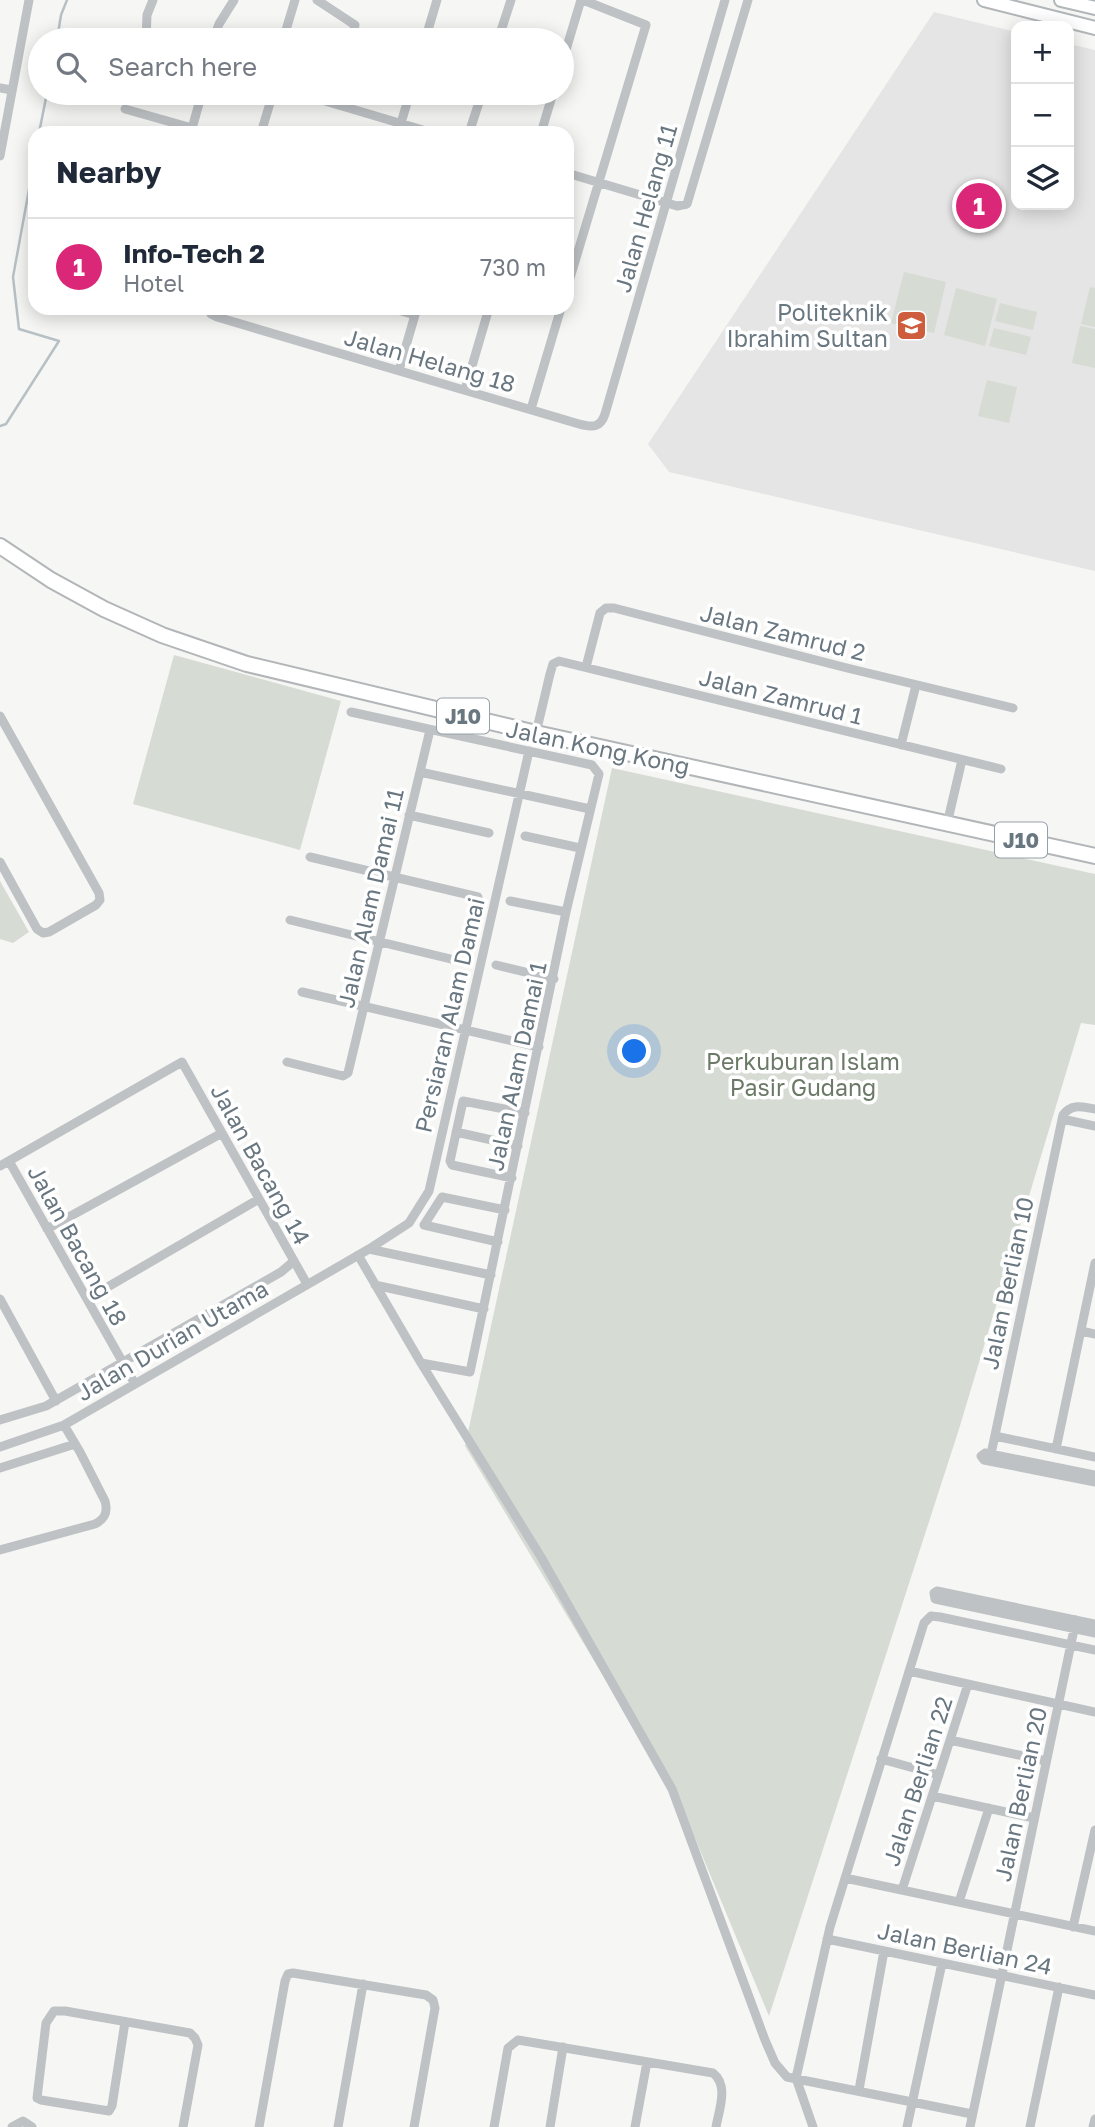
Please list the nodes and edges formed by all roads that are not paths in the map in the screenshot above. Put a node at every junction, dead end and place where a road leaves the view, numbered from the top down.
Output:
1 (29, 0) edge
2 (153, 0) edge
3 (234, 0) edge
4 (295, 0) edge
5 (317, 0) edge
6 (437, 0) edge
7 (511, 0) edge
8 (582, 0) edge
9 (725, 0) edge
10 (748, 0) edge
11 (984, 0) edge
12 (1061, 0) edge
13 (1095, 8) edge
14 (147, 28) edge
15 (218, 28) edge
16 (287, 28) edge
17 (354, 28) edge
18 (429, 28) edge
19 (502, 28) edge
20 (573, 28) edge
21 (1095, 28) edge
22 (0, 88) edge
23 (12, 90) junction
24 (199, 105) edge
25 (269, 105) edge
26 (338, 105) edge
27 (406, 105) edge
28 (478, 105) edge
29 (549, 105) edge
30 (125, 109) dead end
31 (4, 113) edge
32 (401, 123) junction
33 (176, 126) edge
34 (192, 126) edge
35 (263, 126) edge
36 (411, 126) edge
37 (471, 126) edge
38 (543, 126) edge
39 (0, 156) edge
40 (574, 175) edge
41 (598, 183) junction
42 (666, 203) junction
43 (574, 264) edge
44 (214, 315) edge
45 (415, 315) edge
46 (486, 315) edge
47 (559, 315) edge
48 (399, 370) junction
49 (465, 390) junction
50 (531, 409) junction
51 (599, 425) joint
52 (0, 547) edge
53 (586, 667) junction
54 (916, 685) junction
55 (1013, 708) dead end
56 (351, 712) dead end
57 (0, 716) edge
58 (430, 730) junction
59 (536, 733) junction
60 (901, 745) junction
61 (529, 751) junction
62 (962, 760) junction
63 (1001, 769) dead end
64 (420, 772) junction
65 (519, 794) junction
66 (590, 809) junction
67 (409, 815) junction
68 (947, 824) junction
69 (489, 833) dead end
70 (524, 836) dead end
71 (580, 848) junction
72 (1095, 856) edge
73 (310, 857) dead end
74 (1, 866) edge
75 (394, 877) junction
76 (478, 897) dead end
77 (510, 901) dead end
78 (566, 912) junction
79 (289, 920) dead end
80 (378, 942) junction
81 (463, 962) dead end
82 (496, 965) dead end
83 (554, 979) junction
84 (302, 992) dead end
85 (363, 1007) junction
86 (465, 1030) junction
87 (539, 1047) junction
88 (287, 1062) dead end
89 (1095, 1109) edge
90 (525, 1113) junction
91 (1062, 1119) junction
92 (1095, 1126) edge
93 (456, 1132) junction
94 (222, 1133) junction
95 (518, 1146) junction
96 (5, 1164) edge
97 (512, 1178) junction
98 (259, 1199) junction
99 (505, 1210) junction
100 (47, 1229) junction
101 (498, 1241) junction
102 (369, 1249) junction
103 (358, 1255) junction
104 (294, 1261) junction
105 (1095, 1263) edge
106 (491, 1275) junction
107 (307, 1284) junction
108 (375, 1285) junction
109 (0, 1299) edge
110 (87, 1299) junction
111 (484, 1309) junction
112 (1081, 1331) junction
113 (1095, 1334) edge
114 (123, 1363) junction
115 (421, 1363) junction
116 (135, 1384) junction
117 (56, 1401) junction
118 (0, 1420) edge
119 (64, 1425) junction
120 (995, 1436) junction
121 (75, 1444) junction
122 (0, 1447) edge
123 (1056, 1449) junction
124 (991, 1454) junction
125 (1095, 1457) edge
126 (0, 1468) edge
127 (1095, 1475) edge
128 (1095, 1482) edge
129 (0, 1550) edge
130 (1095, 1624) edge
131 (1075, 1625) junction
132 (1095, 1633) edge
133 (1071, 1645) junction
134 (1095, 1650) edge
135 (909, 1671) junction
136 (968, 1684) junction
137 (1058, 1704) junction
138 (1095, 1712) edge
139 (950, 1740) junction
140 (881, 1759) junction
141 (1046, 1761) junction
142 (939, 1775) junction
143 (932, 1796) junction
144 (989, 1808) junction
145 (1034, 1818) junction
146 (1095, 1830) edge
147 (845, 1878) junction
148 (902, 1890) junction
149 (959, 1902) junction
150 (1014, 1914) junction
151 (1073, 1927) junction
152 (1095, 1931) edge
153 (827, 1940) junction
154 (884, 1951) junction
155 (942, 1963) junction
156 (1001, 1975) junction
157 (363, 1984) junction
158 (1059, 1987) junction
159 (1095, 1995) edge
160 (125, 2022) junction
161 (563, 2047) junction
162 (647, 2062) junction
163 (796, 2078) junction
164 (859, 2090) junction
165 (912, 2102) junction
166 (972, 2115) junction
167 (1095, 2119) edge
168 (12, 2127) edge
169 (32, 2127) edge
170 (183, 2127) edge
171 (259, 2127) edge
172 (338, 2127) edge
173 (414, 2127) edge
174 (494, 2127) edge
175 (550, 2127) edge
176 (635, 2127) edge
177 (716, 2127) edge
178 (813, 2127) edge
179 (907, 2127) edge
180 (970, 2127) edge
181 (1030, 2127) edge
182 (1093, 2127) edge

1 - 23 street
2 - 14 street
3 - 15 street
4 - 16 street
5 - 17 street
6 - 18 street
7 - 19 street
8 - 20 street
8 - 41 street
9 - 42 street, Jalan Helang 11
10 - 42 street
11 - 21 main road
12 - 13 main road
22 - 23 street
23 - 31 street
24 - 34 street
25 - 35 street
26 - 32 street
27 - 32 street
28 - 37 street
29 - 38 street
30 - 33 street
31 - 39 street
32 - 36 street
40 - 41 street
41 - 42 street
41 - 43 street
42 - 51 street, Jalan Helang 11
44 - 48 street, Jalan Helang 18
45 - 48 street
46 - 49 street
47 - 50 street
48 - 49 street, Jalan Helang 18
49 - 50 street, Jalan Helang 18
50 - 51 street, Jalan Helang 18
52 - 59 main road, Jalan Kong Kong / J10
53 - 54 street, Jalan Zamrud 2
53 - 59 street, Jalan Zamrud 1
53 - 60 street, Jalan Zamrud 1
54 - 55 street, Jalan Zamrud 2
54 - 60 street
56 - 58 street
57 - 74 street
58 - 61 street
58 - 64 street, Jalan Alam Damai 11
59 - 68 main road, Jalan Kong Kong / J10
60 - 62 street, Jalan Zamrud 1
61 - 65 street, Persiaran Alam Damai
61 - 66 street, Jalan Alam Damai 1
62 - 63 street, Jalan Zamrud 1
62 - 68 street
64 - 65 street
64 - 67 street, Jalan Alam Damai 11
65 - 66 street
65 - 86 street, Persiaran Alam Damai
66 - 71 street, Jalan Alam Damai 1
67 - 69 street
67 - 75 street, Jalan Alam Damai 11
68 - 72 main road, Jalan Kong Kong / J10
70 - 71 street
71 - 78 street, Jalan Alam Damai 1
73 - 75 street
75 - 76 street
75 - 80 street, Jalan Alam Damai 11
77 - 78 street
78 - 83 street, Jalan Alam Damai 1
79 - 80 street
80 - 81 street
80 - 85 street, Jalan Alam Damai 11
82 - 83 street
83 - 87 street, Jalan Alam Damai 1
84 - 85 street
85 - 86 street
85 - 88 street, Jalan Alam Damai 11
86 - 87 street
86 - 102 street, Persiaran Alam Damai
87 - 90 street, Jalan Alam Damai 1
89 - 91 street
90 - 93 street
90 - 95 street, Jalan Alam Damai 1
91 - 92 street
91 - 120 street, Jalan Berlian 10
93 - 95 street
93 - 97 street
94 - 96 street, Jalan Bacang 14
94 - 98 street, Jalan Bacang 14
94 - 100 street
95 - 97 street, Jalan Alam Damai 1
96 - 100 street, Jalan Bacang 18
97 - 99 street, Jalan Alam Damai 1
98 - 104 street, Jalan Bacang 14
98 - 110 street
99 - 101 street, Jalan Alam Damai 1
99 - 101 street
100 - 110 street, Jalan Bacang 18
101 - 106 street, Jalan Alam Damai 1
102 - 103 street, Persiaran Alam Damai
102 - 106 street
103 - 107 street, Jalan Durian Utama
103 - 108 street
104 - 107 street, Jalan Bacang 14
104 - 114 street
105 - 112 street
106 - 111 street, Jalan Alam Damai 1
107 - 116 street, Jalan Durian Utama
108 - 111 street
108 - 115 street
109 - 117 street
110 - 114 street, Jalan Bacang 18
111 - 115 street, Jalan Alam Damai 1
112 - 113 street
112 - 123 street
114 - 116 street, Jalan Bacang 18
114 - 117 street
115 - 163 street
116 - 119 street, Jalan Durian Utama
117 - 118 street
119 - 121 street
119 - 122 street, Jalan Durian Utama
120 - 123 street
120 - 124 street, Jalan Berlian 10
121 - 126 street
121 - 129 street
123 - 125 street
124 - 127 street
124 - 128 street
130 - 131 street
131 - 131 street
131 - 132 street
131 - 133 street, Jalan Berlian 20
133 - 134 street
133 - 135 street
133 - 137 street, Jalan Berlian 20
135 - 136 street
135 - 140 street
136 - 137 street
136 - 139 street, Jalan Berlian 22
137 - 138 street
137 - 141 street, Jalan Berlian 20
139 - 141 street
139 - 142 street, Jalan Berlian 22
140 - 142 street
140 - 147 street
141 - 145 street, Jalan Berlian 20
142 - 143 street, Jalan Berlian 22
143 - 144 street
143 - 148 street, Jalan Berlian 22
144 - 145 street
144 - 149 street
145 - 150 street, Jalan Berlian 20
146 - 151 street
147 - 148 street
147 - 153 street
148 - 149 street
149 - 150 street
150 - 151 street
150 - 156 street, Jalan Berlian 20
151 - 152 street
153 - 154 street, Jalan Berlian 24
153 - 163 street
154 - 155 street, Jalan Berlian 24
154 - 164 street
155 - 156 street, Jalan Berlian 24
155 - 165 street
156 - 158 street, Jalan Berlian 24
156 - 166 street, Jalan Berlian 20
157 - 171 street
157 - 172 street
157 - 173 street
158 - 159 street, Jalan Berlian 24
158 - 181 street
160 - 160 street
160 - 170 street
161 - 162 street
161 - 174 street
161 - 175 street
162 - 176 street
162 - 177 street
163 - 164 street
163 - 178 street
164 - 165 street
165 - 166 street
165 - 179 street
166 - 180 street, Jalan Berlian 20
167 - 182 street
168 - 169 street

